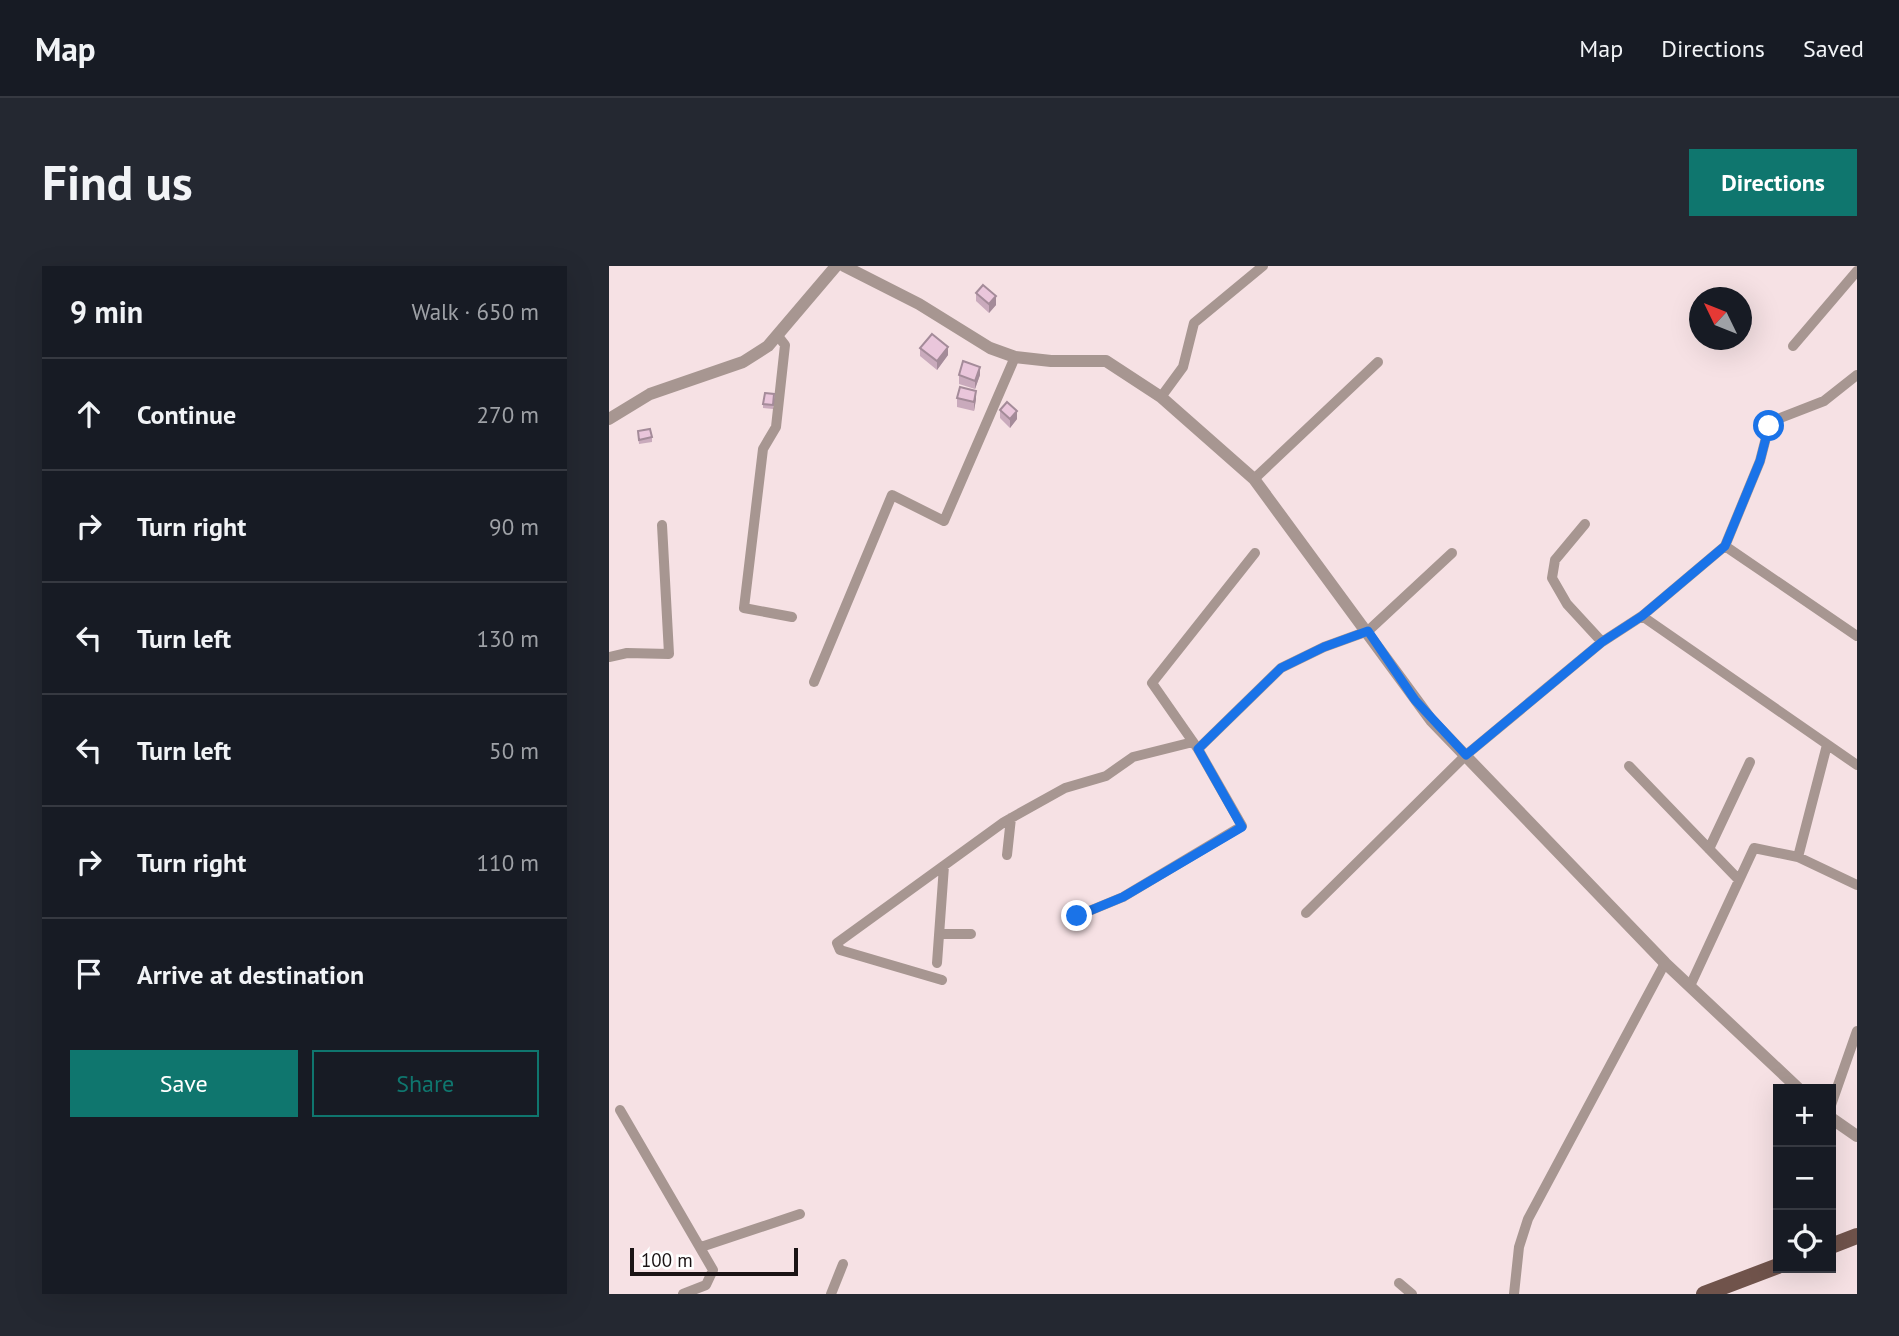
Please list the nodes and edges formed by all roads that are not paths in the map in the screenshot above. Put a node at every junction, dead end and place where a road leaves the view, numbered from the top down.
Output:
1 (836, 266) edge
2 (843, 266) edge
3 (1263, 266) edge
4 (1857, 271) edge
5 (778, 336) junction
6 (1793, 346) dead end
7 (1016, 357) junction
8 (1378, 362) dead end
9 (1855, 382) edge
10 (1161, 397) junction
11 (609, 419) edge
12 (1254, 480) junction
13 (1585, 524) dead end
14 (662, 525) dead end
15 (1725, 546) junction
16 (1255, 553) dead end
17 (1452, 553) dead end
18 (1642, 616) junction
19 (792, 617) dead end
20 (1368, 631) junction
21 (1857, 636) edge
22 (1602, 642) junction
23 (609, 657) edge
24 (814, 682) dead end
25 (1195, 745) junction
26 (1827, 745) junction
27 (1466, 755) junction
28 (1750, 762) dead end
29 (1857, 765) edge
30 (1629, 766) dead end
31 (1011, 818) junction
32 (1709, 849) junction
33 (1007, 855) dead end
34 (1798, 857) junction
35 (944, 866) junction
36 (1739, 880) junction
37 (1857, 885) edge
38 (1306, 913) dead end
39 (1077, 916) dead end
40 (939, 934) junction
41 (971, 934) dead end
42 (1665, 962) junction
43 (937, 963) dead end
44 (942, 980) dead end
45 (1690, 986) junction
46 (1857, 1031) edge
47 (1794, 1084) edge
48 (1836, 1091) edge
49 (620, 1110) dead end
50 (1836, 1121) edge
51 (1857, 1136) edge
52 (800, 1214) dead end
53 (1857, 1236) edge
54 (1836, 1244) edge
55 (701, 1247) junction
56 (843, 1264) dead end
57 (1773, 1268) edge
58 (1399, 1283) dead end
59 (708, 1289) edge
60 (683, 1294) edge
61 (831, 1294) edge
62 (1412, 1294) edge
63 (1514, 1294) edge
64 (1704, 1294) edge

1 - 5 street
2 - 7 street
3 - 10 street
4 - 6 street
5 - 11 street
5 - 19 street
7 - 10 street
7 - 24 street
8 - 12 street
9 - 15 street
10 - 12 street
12 - 20 street
13 - 22 street
14 - 23 street
15 - 18 street
15 - 21 street
16 - 25 street
17 - 20 street
18 - 22 street
18 - 26 street
20 - 25 street
20 - 27 street
22 - 27 street
25 - 31 street
25 - 39 street
26 - 29 street
26 - 34 street
27 - 38 street
27 - 42 street
28 - 32 street
30 - 32 street
31 - 33 street
31 - 35 street
32 - 36 street
34 - 36 street
34 - 37 street
35 - 40 street
35 - 44 street
36 - 45 street
40 - 41 street
40 - 43 street
42 - 45 street
42 - 63 street
45 - 47 street
46 - 48 street
49 - 55 street
50 - 51 street
52 - 55 street
53 - 54 main road
55 - 59 street
56 - 61 street
57 - 64 main road
58 - 62 street
59 - 60 street

